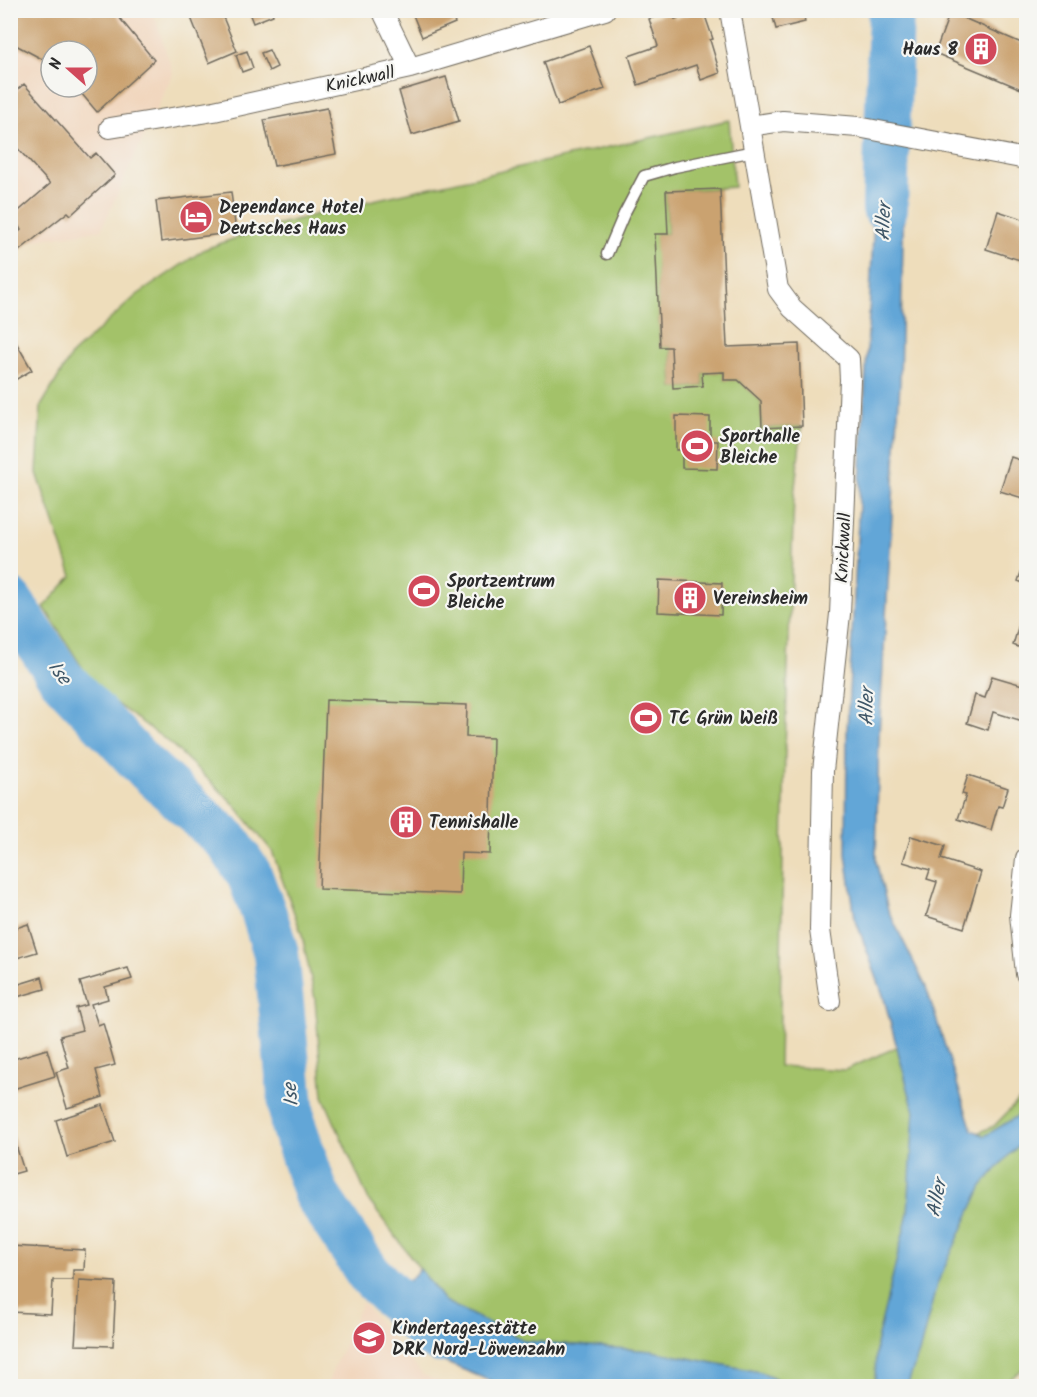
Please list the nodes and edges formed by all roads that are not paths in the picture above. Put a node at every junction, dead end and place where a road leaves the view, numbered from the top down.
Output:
1 (382, 10) edge
2 (604, 10) edge
3 (730, 10) edge
4 (410, 68) junction
5 (750, 126) junction
6 (110, 128) dead end
7 (754, 151) junction
8 (1026, 159) edge
9 (607, 254) dead end
10 (1026, 858) edge
11 (1026, 974) edge
12 (830, 1001) dead end

1 - 4 street
2 - 4 street, Knickwall
3 - 5 street, Knickwall
4 - 6 street, Knickwall
5 - 7 street, Knickwall
5 - 8 street
7 - 9 lane
7 - 12 street, Knickwall
10 - 11 street

